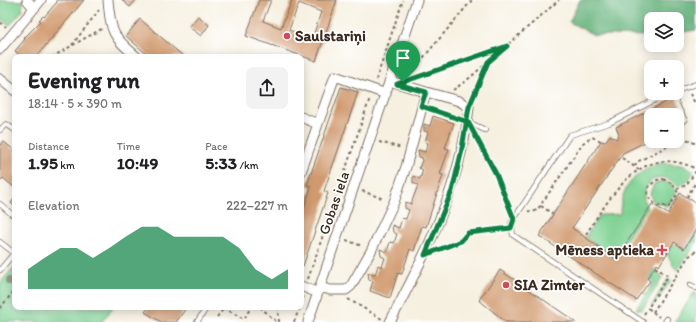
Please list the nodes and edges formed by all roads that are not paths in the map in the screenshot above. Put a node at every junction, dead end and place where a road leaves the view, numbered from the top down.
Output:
1 (27, 0) edge
2 (41, 0) edge
3 (417, 0) edge
4 (105, 3) edge
5 (34, 8) junction
6 (0, 49) edge
7 (133, 54) edge
8 (0, 79) edge
9 (397, 82) junction
10 (696, 84) edge
11 (12, 89) edge
12 (684, 90) edge
13 (426, 92) junction
14 (386, 94) junction
15 (656, 100) edge
16 (304, 119) edge
17 (468, 122) junction
18 (318, 124) junction
19 (12, 128) edge
20 (0, 130) edge
21 (485, 130) dead end
22 (304, 164) edge
23 (0, 204) edge
24 (12, 214) edge
25 (0, 242) edge
26 (12, 251) edge
27 (12, 256) edge
28 (0, 270) edge
29 (690, 285) dead end
30 (304, 287) edge
31 (696, 288) edge
32 (319, 290) junction
33 (205, 310) edge
34 (198, 322) edge
35 (308, 322) edge
36 (389, 322) edge
37 (643, 322) edge

1 - 5 street
2 - 5 street
3 - 9 street, Gobas iela
4 - 7 street
5 - 6 street
8 - 11 street
9 - 13 street
9 - 14 street, Gobas iela
10 - 12 lane
13 - 17 street
13 - 32 street
14 - 18 street
14 - 32 street, Gobas iela
15 - 37 lane
16 - 18 street
17 - 21 lane
17 - 36 street
18 - 22 street
19 - 20 lane
23 - 24 lane
25 - 26 lane
27 - 28 lane
29 - 31 lane
30 - 32 street
32 - 35 street, Gobas iela
33 - 34 lane

